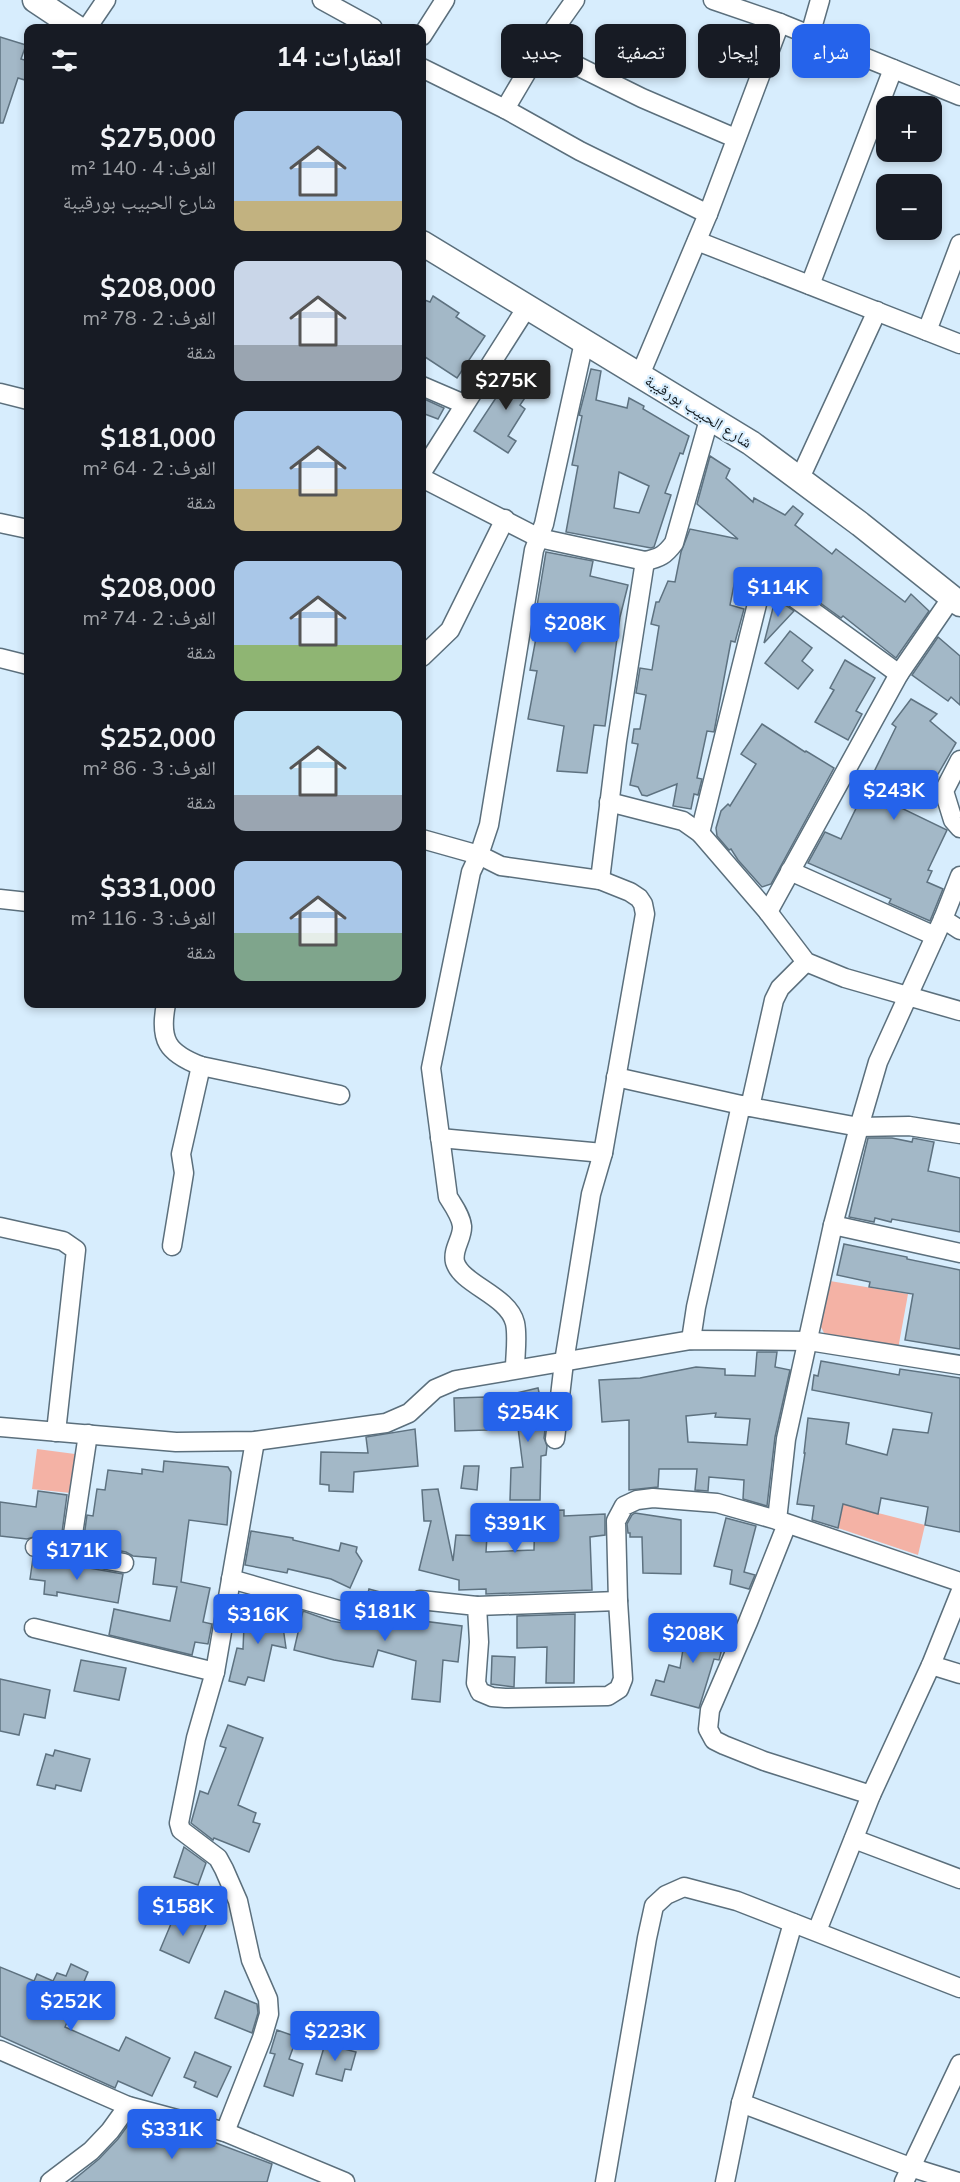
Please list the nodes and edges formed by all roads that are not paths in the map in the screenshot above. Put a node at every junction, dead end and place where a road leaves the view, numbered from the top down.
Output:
1 (35, 0) edge
2 (106, 0) edge
3 (322, 0) edge
4 (445, 0) edge
5 (575, 0) edge
6 (713, 0) edge
7 (820, 0) edge
8 (780, 23) junction
9 (71, 24) edge
10 (90, 24) edge
11 (366, 24) edge
12 (558, 24) edge
13 (813, 24) edge
14 (792, 28) edge
15 (426, 30) edge
16 (870, 60) edge
17 (583, 69) edge
18 (893, 69) junction
19 (426, 70) edge
20 (523, 78) edge
21 (960, 96) edge
22 (505, 109) junction
23 (735, 138) junction
24 (708, 214) junction
25 (697, 241) junction
26 (960, 244) edge
27 (426, 245) edge
28 (810, 285) junction
29 (527, 307) junction
30 (877, 311) junction
31 (927, 331) junction
32 (584, 342) junction
33 (960, 344) edge
34 (640, 375) junction
35 (426, 388) edge
36 (0, 393) edge
37 (24, 399) edge
38 (464, 404) junction
39 (710, 416) junction
40 (426, 466) edge
41 (800, 478) junction
42 (426, 479) edge
43 (505, 519) junction
44 (0, 523) edge
45 (24, 528) edge
46 (539, 538) junction
47 (645, 561) junction
48 (956, 600) edge
49 (426, 653) edge
50 (0, 658) edge
51 (24, 664) edge
52 (899, 674) junction
53 (960, 760) edge
54 (609, 802) junction
55 (960, 828) edge
56 (700, 833) junction
57 (426, 840) edge
58 (479, 855) junction
59 (790, 871) junction
60 (960, 876) edge
61 (600, 880) junction
62 (0, 899) edge
63 (24, 902) edge
64 (768, 912) junction
65 (939, 927) junction
66 (960, 930) edge
67 (806, 962) junction
68 (907, 995) junction
69 (165, 1008) edge
70 (960, 1011) edge
71 (201, 1066) junction
72 (616, 1077) junction
73 (340, 1095) dead end
74 (745, 1106) junction
75 (859, 1128) junction
76 (960, 1134) edge
77 (440, 1138) junction
78 (603, 1153) junction
79 (833, 1225) junction
80 (0, 1227) edge
81 (172, 1246) dead end
82 (960, 1253) edge
83 (691, 1340) junction
84 (809, 1341) junction
85 (564, 1362) junction
86 (960, 1365) edge
87 (514, 1369) junction
88 (0, 1427) edge
89 (56, 1432) junction
90 (88, 1434) junction
91 (555, 1439) dead end
92 (255, 1441) junction
93 (782, 1522) junction
94 (35, 1547) dead end
95 (70, 1554) junction
96 (124, 1563) dead end
97 (231, 1579) junction
98 (960, 1582) edge
99 (960, 1593) edge
100 (420, 1600) dead end
101 (618, 1602) junction
102 (477, 1606) junction
103 (346, 1612) dead end
104 (34, 1628) dead end
105 (931, 1665) junction
106 (215, 1672) junction
107 (960, 1674) edge
108 (871, 1795) junction
109 (854, 1839) junction
110 (960, 1879) edge
111 (793, 1923) junction
112 (818, 1931) junction
113 (960, 1988) edge
114 (0, 2050) edge
115 (960, 2064) edge
116 (741, 2103) junction
117 (128, 2106) junction
118 (225, 2132) junction
119 (907, 2174) edge
120 (50, 2182) edge
121 (345, 2182) edge
122 (605, 2182) edge
123 (725, 2182) edge
124 (958, 2182) edge

1 - 9 street
2 - 10 street
3 - 11 street
4 - 15 street
5 - 12 street
6 - 8 street
7 - 13 street
8 - 14 street
8 - 23 street
16 - 18 street
17 - 23 street
18 - 21 street
18 - 28 street
19 - 22 street
20 - 22 street
22 - 24 street
23 - 24 street
24 - 25 street
25 - 28 street
25 - 34 street
26 - 31 street
27 - 29 street, شارع الحبيب بورقيبة
28 - 30 street
29 - 32 street, شارع الحبيب بورقيبة
29 - 38 street
30 - 31 street
30 - 41 street
31 - 33 street
32 - 34 street, شارع الحبيب بورقيبة
32 - 46 street
34 - 39 street, شارع الحبيب بورقيبة
35 - 38 street
36 - 37 street
38 - 40 street
39 - 41 street, شارع الحبيب بورقيبة
39 - 47 street
41 - 48 street, شارع الحبيب بورقيبة
42 - 43 street
43 - 46 street
43 - 49 street
44 - 45 street
46 - 47 street
46 - 58 street
47 - 54 street
48 - 52 street
50 - 51 street
52 - 56 street
52 - 59 street
53 - 55 street
54 - 56 street
54 - 61 street
56 - 64 street
57 - 58 street
58 - 61 street
58 - 77 street
59 - 64 street
59 - 65 street
60 - 65 street
61 - 72 street
62 - 63 street
64 - 67 street
65 - 66 street
65 - 68 street
67 - 68 street
67 - 74 street
68 - 70 street
68 - 75 street
69 - 71 street
71 - 73 street
71 - 81 street
72 - 74 street
72 - 78 street
74 - 75 street
74 - 83 street
75 - 76 street
75 - 79 street
77 - 78 street
77 - 87 street
78 - 85 street
79 - 82 street
79 - 84 street
80 - 89 street
83 - 84 street
83 - 85 street
84 - 86 street
84 - 93 street
85 - 87 street
85 - 91 street
87 - 92 street
88 - 89 street
89 - 90 street
90 - 92 street
90 - 95 street
92 - 97 street
93 - 98 street
93 - 101 street
93 - 108 street
94 - 95 street
95 - 96 street
97 - 103 street
97 - 106 street
99 - 105 street
100 - 102 street
101 - 102 street
101 - 102 street
104 - 106 street
105 - 107 street
105 - 108 street
106 - 118 street
108 - 109 street
109 - 110 street
109 - 112 street
111 - 112 street
111 - 116 street
111 - 122 street
112 - 113 street
114 - 117 street
115 - 119 street
116 - 119 street
116 - 123 street
117 - 118 street
117 - 120 street
118 - 121 street
119 - 124 street

